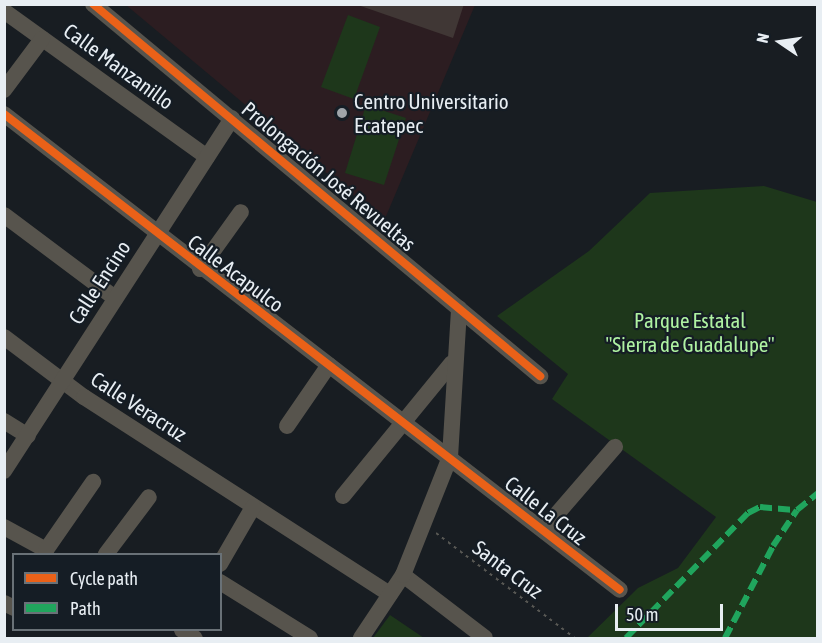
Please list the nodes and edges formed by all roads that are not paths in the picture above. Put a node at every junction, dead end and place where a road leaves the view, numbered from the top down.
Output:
1 (93, 4) edge
2 (4, 11) edge
3 (42, 39) junction
4 (4, 90) edge
5 (4, 114) edge
6 (232, 118) junction
7 (207, 157) junction
8 (241, 212) dead end
9 (4, 215) edge
10 (156, 236) junction
11 (200, 268) junction
12 (116, 298) junction
13 (459, 308) junction
14 (4, 337) edge
15 (453, 363) junction
16 (329, 365) junction
17 (540, 376) dead end
18 (61, 380) junction
19 (4, 421) edge
20 (404, 423) junction
21 (287, 426) dead end
22 (28, 436) junction
23 (615, 447) dead end
24 (450, 457) junction
25 (4, 471) edge
26 (93, 482) dead end
27 (343, 496) dead end
28 (149, 497) dead end
29 (253, 507) junction
30 (4, 527) edge
31 (543, 530) junction
32 (107, 553) edge
33 (222, 561) edge
34 (403, 575) junction
35 (222, 583) edge
36 (620, 591) dead end
37 (390, 594) junction
38 (310, 639) edge
39 (361, 639) edge
40 (485, 639) edge

1 - 6 street, Prolongación José Revueltas
2 - 3 street, Calle Manzanillo
3 - 4 street
3 - 7 street, Calle Manzanillo
5 - 10 street, Calle Acapulco
6 - 7 street, Calle Encino
6 - 13 street, Prolongación José Revueltas
7 - 10 street, Calle Encino
8 - 11 street
9 - 12 street
10 - 11 street, Calle Acapulco
10 - 12 street, Calle Encino
11 - 16 street, Calle Acapulco
12 - 18 street, Calle Encino
13 - 15 street
13 - 17 street, Prolongación José Revueltas
14 - 18 street, Calle Veracruz
15 - 20 street
15 - 24 street
16 - 20 street, Calle Acapulco
16 - 21 street
18 - 22 street, Calle Encino
18 - 29 street, Calle Veracruz
19 - 22 street
20 - 24 street, Calle Acapulco
20 - 27 street
22 - 25 street, Calle Encino
23 - 31 street
24 - 31 street, Calle La Cruz
24 - 34 street
26 - 30 street
28 - 32 street
29 - 33 street
29 - 37 street, Calle Veracruz
31 - 36 street, Calle La Cruz
34 - 37 street
34 - 40 street
35 - 38 street
37 - 39 street

